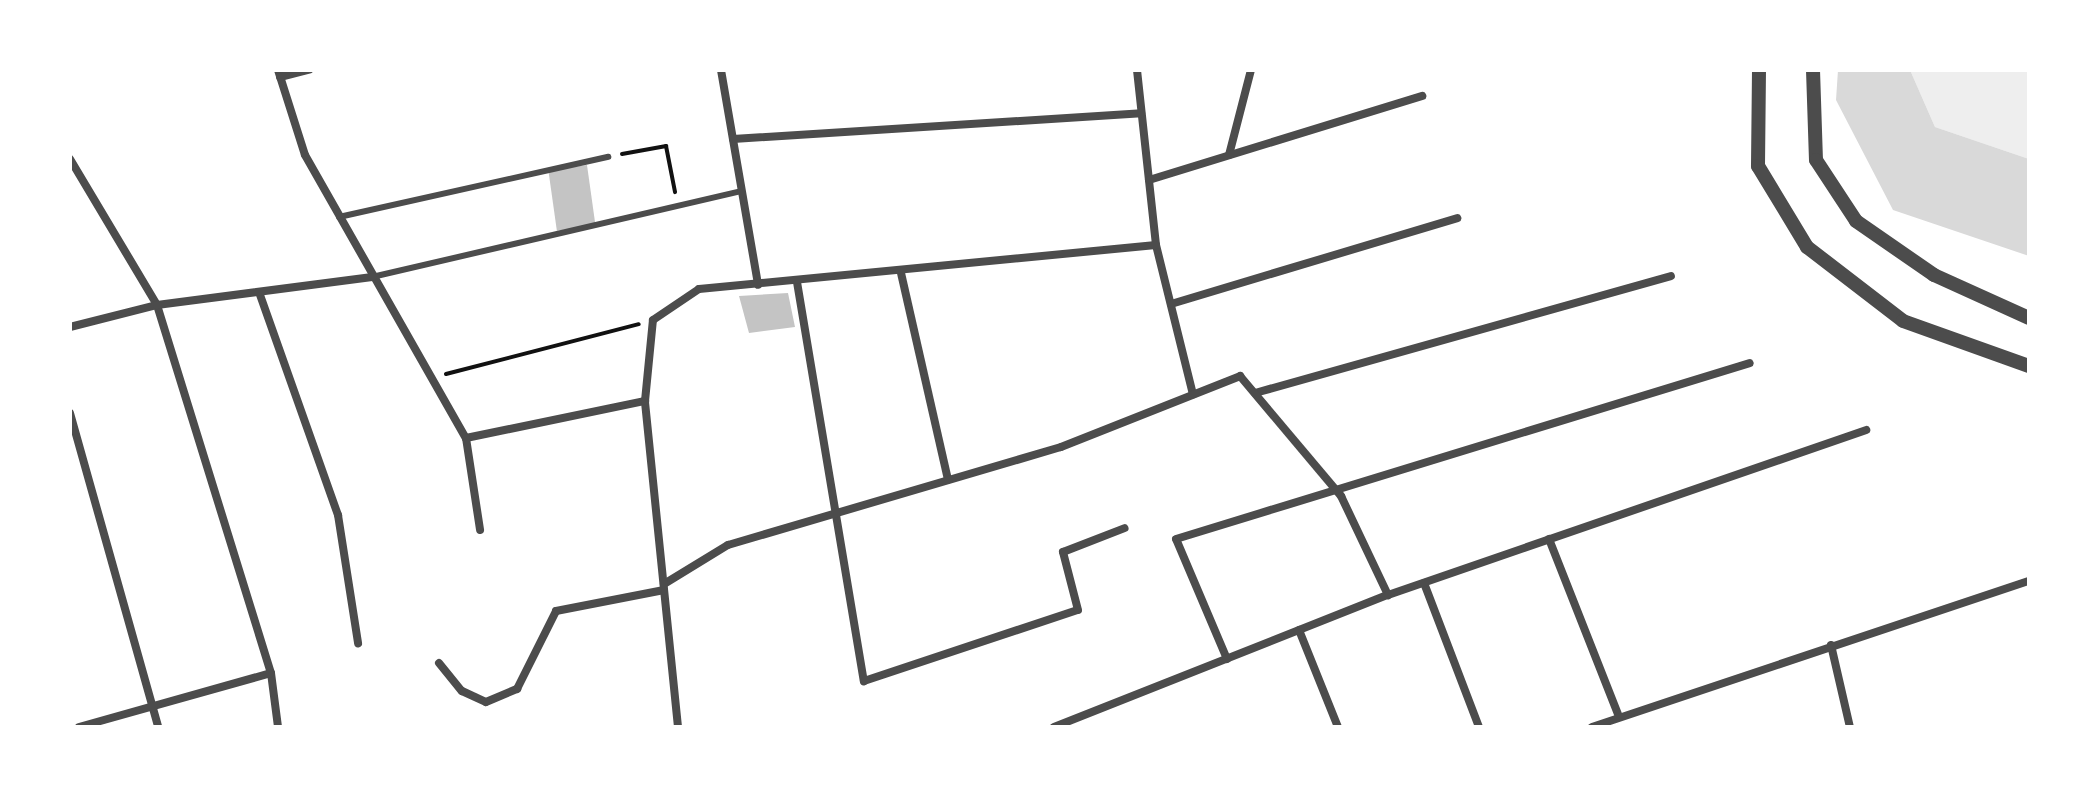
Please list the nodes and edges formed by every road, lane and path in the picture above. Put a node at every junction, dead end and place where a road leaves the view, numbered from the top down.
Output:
1 (309, 70) edge
2 (721, 70) edge
3 (1137, 70) edge
4 (1251, 70) edge
5 (1759, 70) edge
6 (1813, 70) edge
7 (279, 74) edge
8 (1422, 96) dead end
9 (1141, 113) junction
10 (733, 139) junction
11 (1229, 155) junction
12 (608, 157) joint
13 (70, 159) edge
14 (1149, 180) junction
15 (742, 191) junction
16 (678, 206) junction
17 (339, 217) junction
18 (1457, 218) dead end
19 (1156, 245) junction
20 (901, 273) junction
21 (1671, 276) dead end
22 (372, 277) junction
23 (797, 282) junction
24 (758, 285) junction
25 (259, 292) junction
26 (1171, 304) junction
27 (157, 305) junction
28 (2029, 318) edge
29 (653, 320) junction
30 (70, 327) edge
31 (1750, 363) dead end
32 (2029, 366) edge
33 (428, 378) junction
34 (1255, 393) junction
35 (1193, 394) junction
36 (645, 401) junction
37 (70, 413) edge
38 (1866, 430) dead end
39 (466, 438) junction
40 (948, 480) junction
41 (1335, 487) junction
42 (836, 513) junction
43 (1125, 528) dead end
44 (480, 530) dead end
45 (1549, 539) junction
46 (2029, 581) edge
47 (1424, 583) junction
48 (664, 587) junction
49 (1388, 595) junction
50 (1299, 630) junction
51 (358, 643) dead end
52 (1831, 645) junction
53 (1227, 659) junction
54 (439, 663) dead end
55 (271, 673) junction
56 (155, 703) junction
57 (1619, 717) junction
58 (79, 727) edge
59 (158, 727) edge
60 (278, 727) edge
61 (678, 727) edge
62 (1054, 727) edge
63 (1338, 727) edge
64 (1479, 727) edge
65 (1592, 727) edge
66 (1623, 727) edge
67 (1850, 727) edge

1 - 7 street
2 - 10 street
3 - 9 street
4 - 11 street
5 - 32 street
6 - 28 street
7 - 17 street
8 - 11 street
9 - 10 street
9 - 14 street
10 - 15 street
11 - 14 street
12 - 16 path
12 - 17 lane
13 - 27 street
14 - 19 street
15 - 16 lane
15 - 24 street
16 - 22 lane
17 - 22 street
18 - 26 street
19 - 20 street
19 - 26 street
20 - 23 street
20 - 40 street
21 - 34 street
22 - 25 street
22 - 33 street
23 - 24 street
23 - 42 street
24 - 29 street
25 - 27 street
25 - 51 street
26 - 35 street
27 - 30 street
27 - 55 street
29 - 33 path
29 - 36 street
31 - 41 street
33 - 39 street
34 - 35 street
34 - 41 street
35 - 40 street
36 - 39 street
36 - 48 street
37 - 56 street
38 - 45 street
39 - 44 street
40 - 42 street
41 - 49 street
41 - 53 street
42 - 43 street
42 - 48 street
45 - 47 street
45 - 57 street
46 - 52 street
47 - 49 street
47 - 64 street
48 - 54 street
48 - 61 street
49 - 50 street
50 - 53 street
50 - 63 street
52 - 57 street
52 - 67 street
53 - 62 street
55 - 56 street
55 - 60 street
56 - 58 street
56 - 59 street
57 - 65 street
57 - 66 lane

